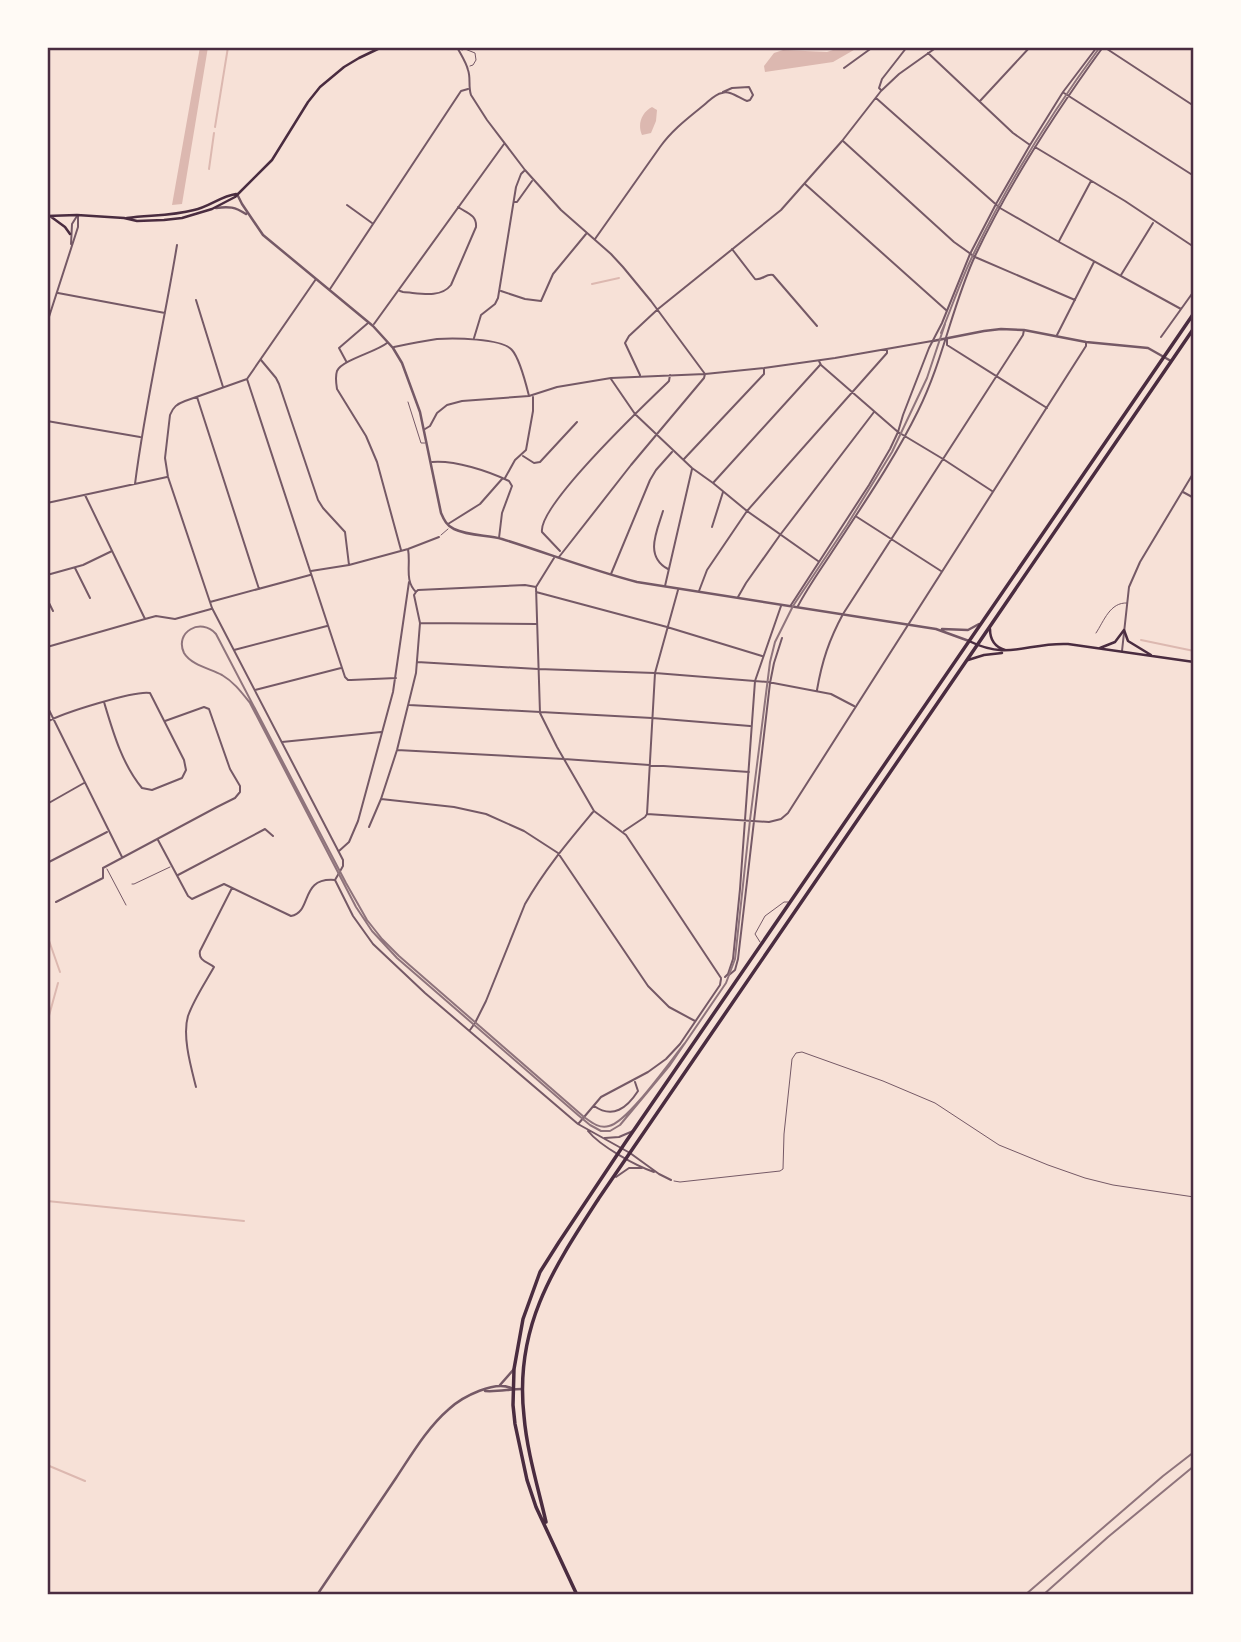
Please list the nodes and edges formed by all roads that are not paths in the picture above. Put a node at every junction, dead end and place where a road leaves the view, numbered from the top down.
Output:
1 (382, 47) edge
2 (873, 47) edge
3 (907, 47) edge
4 (937, 47) edge
5 (1030, 47) edge
6 (1097, 47) edge
7 (1104, 47) edge
8 (458, 49) edge
9 (928, 53) junction
10 (468, 67) junction
11 (844, 68) dead end
12 (469, 89) junction
13 (881, 91) junction
14 (723, 92) junction
15 (1063, 92) junction
16 (1068, 96) junction
17 (876, 98) junction
18 (980, 102) junction
19 (1194, 106) edge
20 (842, 141) junction
21 (504, 143) junction
22 (1030, 145) junction
23 (1034, 147) junction
24 (525, 170) junction
25 (1194, 176) edge
26 (533, 180) junction
27 (1091, 181) junction
28 (805, 184) junction
29 (237, 194) junction
30 (513, 203) junction
31 (996, 204) junction
32 (347, 205) dead end
33 (458, 207) junction
34 (1000, 208) junction
35 (213, 209) junction
36 (77, 215) junction
37 (249, 215) junction
38 (48, 216) edge
39 (124, 218) junction
40 (1154, 222) junction
41 (373, 224) junction
42 (586, 233) junction
43 (70, 234) junction
44 (594, 240) junction
45 (1059, 242) junction
46 (71, 245) junction
47 (177, 245) dead end
48 (1194, 247) edge
49 (732, 249) junction
50 (970, 254) junction
51 (975, 257) junction
52 (1095, 261) junction
53 (1121, 275) junction
54 (317, 278) junction
55 (330, 289) junction
56 (400, 290) junction
57 (499, 291) junction
58 (1194, 291) edge
59 (58, 293) junction
60 (196, 300) dead end
61 (1075, 300) junction
62 (657, 309) junction
63 (1181, 309) junction
64 (947, 310) junction
65 (166, 313) junction
66 (1194, 313) edge
67 (47, 323) edge
68 (371, 324) junction
69 (817, 326) dead end
70 (1194, 328) edge
71 (1024, 330) junction
72 (1057, 337) junction
73 (1161, 337) dead end
74 (947, 338) junction
75 (474, 340) junction
76 (933, 341) junction
77 (389, 342) junction
78 (1086, 342) junction
79 (393, 348) junction
80 (887, 349) junction
81 (1163, 357) junction
82 (260, 359) junction
83 (819, 360) junction
84 (1171, 361) junction
85 (347, 363) junction
86 (821, 365) junction
87 (764, 368) junction
88 (670, 374) junction
89 (705, 374) junction
90 (640, 376) junction
91 (996, 377) junction
92 (611, 378) junction
93 (247, 379) junction
94 (224, 387) junction
95 (852, 392) junction
96 (196, 396) junction
97 (528, 396) junction
98 (533, 396) junction
99 (408, 402) dead end
100 (1047, 408) junction
101 (874, 412) junction
102 (635, 414) junction
103 (47, 421) edge
104 (577, 422) dead end
105 (424, 429) junction
106 (898, 432) junction
107 (657, 435) junction
108 (905, 436) junction
109 (141, 437) junction
110 (427, 443) junction
111 (673, 450) junction
112 (522, 455) junction
113 (943, 459) junction
114 (683, 460) junction
115 (431, 463) junction
116 (692, 468) junction
117 (1194, 472) edge
118 (168, 477) junction
119 (504, 478) junction
120 (713, 483) junction
121 (135, 484) junction
122 (723, 491) junction
123 (1182, 491) junction
124 (992, 492) junction
125 (85, 495) junction
126 (1194, 498) edge
127 (47, 503) edge
128 (663, 510) dead end
129 (747, 510) junction
130 (855, 516) junction
131 (449, 526) junction
132 (712, 527) dead end
133 (780, 535) junction
134 (439, 537) joint
135 (499, 538) junction
136 (892, 539) junction
137 (408, 549) junction
138 (401, 550) junction
139 (113, 551) junction
140 (561, 553) junction
141 (556, 557) junction
142 (819, 562) junction
143 (349, 565) junction
144 (75, 567) junction
145 (668, 569) junction
146 (941, 572) junction
147 (311, 573) junction
148 (47, 575) edge
149 (611, 575) junction
150 (408, 582) junction
151 (536, 587) junction
152 (665, 587) junction
153 (259, 589) junction
154 (678, 589) junction
155 (416, 592) junction
156 (536, 592) junction
157 (698, 592) junction
158 (90, 598) dead end
159 (738, 598) junction
160 (47, 599) edge
161 (209, 602) junction
162 (1127, 603) junction
163 (781, 605) junction
164 (790, 606) junction
165 (797, 607) junction
166 (212, 608) junction
167 (53, 611) dead end
168 (844, 614) junction
169 (145, 619) junction
170 (982, 622) junction
171 (420, 623) junction
172 (537, 624) junction
173 (908, 625) junction
174 (328, 626) junction
175 (667, 626) junction
176 (990, 628) junction
177 (936, 629) junction
178 (1124, 630) junction
179 (1096, 633) dead end
180 (782, 638) dead end
181 (969, 641) junction
182 (978, 645) junction
183 (47, 647) edge
184 (1099, 648) junction
185 (234, 650) junction
186 (1012, 651) junction
187 (1122, 652) junction
188 (763, 656) junction
189 (1154, 656) junction
190 (968, 660) junction
191 (417, 662) junction
192 (1194, 662) edge
193 (342, 668) junction
194 (538, 669) junction
195 (655, 673) junction
196 (396, 678) junction
197 (755, 681) junction
198 (770, 683) junction
199 (255, 690) junction
200 (817, 691) junction
201 (104, 702) junction
202 (409, 705) junction
203 (47, 706) edge
204 (855, 707) junction
205 (540, 713) junction
206 (53, 718) junction
207 (652, 718) junction
208 (165, 720) junction
209 (47, 722) edge
210 (752, 726) junction
211 (382, 732) junction
212 (281, 742) junction
213 (397, 750) junction
214 (564, 759) junction
215 (649, 765) junction
216 (750, 772) junction
217 (85, 783) junction
218 (382, 799) junction
219 (47, 804) edge
220 (594, 811) junction
221 (647, 814) junction
222 (750, 820) junction
223 (369, 827) dead end
224 (108, 831) junction
225 (623, 832) junction
226 (273, 835) dead end
227 (157, 839) junction
228 (339, 851) junction
229 (558, 853) junction
230 (47, 855) edge
231 (122, 858) junction
232 (49, 862) edge
233 (172, 866) junction
234 (106, 867) junction
235 (177, 875) junction
236 (335, 880) junction
237 (132, 884) dead end
238 (233, 887) junction
239 (56, 902) dead end
240 (790, 902) junction
241 (126, 905) dead end
242 (762, 944) junction
243 (725, 977) junction
244 (721, 978) junction
245 (695, 1021) junction
246 (469, 1031) junction
247 (634, 1080) junction
248 (196, 1087) dead end
249 (593, 1105) junction
250 (578, 1124) junction
251 (634, 1130) junction
252 (587, 1131) junction
253 (601, 1137) junction
254 (622, 1149) junction
255 (618, 1153) junction
256 (630, 1153) junction
257 (627, 1158) junction
258 (646, 1169) junction
259 (659, 1174) junction
260 (612, 1180) junction
261 (671, 1180) joint
262 (1194, 1197) edge
263 (514, 1369) junction
264 (499, 1385) junction
265 (513, 1389) junction
266 (522, 1389) junction
267 (482, 1391) junction
268 (548, 1531) junction
269 (317, 1595) edge
270 (577, 1595) edge

1 - 29 main road
2 - 11 street
3 - 13 street
4 - 9 street
5 - 18 street
6 - 15 street
7 - 16 street
7 - 19 street
8 - 10 street
8 - 10 lane
9 - 13 street
9 - 18 street
10 - 12 street
12 - 21 street
12 - 41 street
13 - 17 street
14 - 14 street
14 - 44 street
15 - 16 street
15 - 22 street
16 - 23 street
16 - 25 street
17 - 20 street
17 - 31 street
18 - 22 street
20 - 28 street
20 - 50 street
21 - 24 street
21 - 33 street
22 - 23 street
22 - 31 street
23 - 27 street
23 - 34 street
24 - 26 street
24 - 30 street
26 - 30 street
26 - 42 street
27 - 40 street
27 - 45 street
28 - 49 street
28 - 64 street
29 - 35 main road
29 - 37 street
29 - 39 main road
30 - 57 street
31 - 34 street
31 - 50 street
32 - 41 street
33 - 56 street
33 - 56 street
34 - 45 street
34 - 51 street
35 - 37 street
35 - 39 main road
36 - 38 main road
36 - 39 main road
36 - 43 street
36 - 46 street
37 - 54 street
38 - 43 main road
40 - 48 street
40 - 53 street
41 - 55 street
42 - 44 street
42 - 57 street
43 - 46 street
44 - 62 street
45 - 52 street
46 - 59 street
47 - 65 street
49 - 62 street
49 - 69 street
50 - 51 street
50 - 64 street
51 - 61 street
51 - 74 street
52 - 53 street
52 - 61 street
53 - 63 street
54 - 55 street
54 - 82 street
55 - 68 street
56 - 68 street
57 - 75 street
58 - 63 street
59 - 65 street
59 - 67 street
60 - 94 street
61 - 72 street
62 - 89 street
62 - 90 street
63 - 73 street
64 - 76 street
65 - 109 street
66 - 81 main road
68 - 77 street
68 - 85 street
70 - 84 main road
71 - 72 street
71 - 74 street
71 - 91 street
72 - 78 street
74 - 76 street
74 - 91 street
74 - 108 street
75 - 79 street
75 - 97 street
76 - 80 street
76 - 106 street
77 - 79 street
77 - 85 street
78 - 81 street
78 - 100 street
79 - 105 street
80 - 83 street
80 - 95 street
81 - 84 street
81 - 170 main road
82 - 93 street
82 - 143 street
83 - 86 street
83 - 87 street
84 - 176 main road
85 - 138 street
86 - 95 street
86 - 120 street
87 - 89 street
87 - 114 street
88 - 89 street
88 - 90 street
88 - 102 street
89 - 107 street
90 - 92 street
91 - 100 street
91 - 113 street
92 - 98 street
92 - 102 street
93 - 94 street
93 - 147 street
94 - 96 street
95 - 101 street
95 - 129 street
96 - 118 street
96 - 153 street
97 - 98 street
97 - 105 street
98 - 112 street
99 - 110 lane
100 - 124 street
101 - 106 street
101 - 133 street
102 - 107 street
102 - 140 street
103 - 109 street
104 - 112 street
105 - 110 street
106 - 108 street
106 - 142 street
107 - 111 street
107 - 140 street
108 - 113 street
108 - 130 street
109 - 121 street
110 - 115 street
111 - 114 street
111 - 149 street
112 - 119 street
113 - 124 street
113 - 136 street
114 - 116 street
115 - 119 street
115 - 131 street
116 - 120 street
116 - 145 street
117 - 123 street
118 - 121 street
118 - 161 street
119 - 131 street
119 - 135 street
120 - 122 street
121 - 125 street
122 - 129 street
122 - 132 street
123 - 126 street
123 - 162 street
124 - 146 street
125 - 127 street
125 - 139 street
128 - 145 street
129 - 133 street
129 - 157 street
130 - 136 street
130 - 165 street
131 - 134 lane
131 - 135 street
133 - 142 street
133 - 159 street
134 - 137 street
135 - 141 street
136 - 146 street
136 - 168 street
137 - 138 street
137 - 150 street
138 - 143 street
139 - 144 street
139 - 169 street
140 - 141 street
141 - 149 street
141 - 151 street
142 - 164 street
143 - 147 street
144 - 148 street
144 - 158 street
145 - 152 street
146 - 173 street
147 - 153 street
147 - 174 street
149 - 152 street
150 - 155 street
150 - 196 street
151 - 155 street
151 - 156 street
152 - 154 street
153 - 161 street
154 - 157 street
154 - 175 street
155 - 171 street
156 - 172 street
156 - 175 street
157 - 159 street
159 - 163 street
160 - 167 street
161 - 166 street
162 - 178 street
162 - 179 lane
163 - 164 street
163 - 188 street
164 - 165 street
165 - 168 street
166 - 169 street
166 - 185 street
168 - 173 street
168 - 200 street
169 - 183 street
170 - 177 street
170 - 181 main road
171 - 172 street
171 - 191 street
172 - 194 street
173 - 177 street
173 - 204 street
174 - 185 street
174 - 193 street
175 - 188 street
175 - 195 street
176 - 182 main road
176 - 186 main road
177 - 181 street
178 - 184 main road
178 - 187 street
178 - 189 main road
180 - 198 street
181 - 182 main road
181 - 240 main road
182 - 186 main road
182 - 190 main road
184 - 186 main road
184 - 187 main road
185 - 199 street
186 - 190 main road
187 - 189 main road
188 - 197 street
189 - 192 main road
190 - 256 main road
191 - 194 street
191 - 202 street
193 - 196 street
193 - 199 street
194 - 195 street
194 - 205 street
195 - 197 street
195 - 207 street
196 - 211 street
197 - 198 street
197 - 210 street
198 - 200 street
198 - 222 street
199 - 212 street
200 - 204 street
201 - 206 street
201 - 208 street
201 - 208 street
202 - 205 street
202 - 213 street
203 - 206 street
204 - 222 street
205 - 207 street
205 - 214 street
206 - 209 street
206 - 217 street
207 - 210 street
207 - 215 street
208 - 227 street
210 - 216 street
211 - 212 street
211 - 228 street
212 - 228 street
213 - 214 street
213 - 218 street
214 - 215 street
214 - 220 street
215 - 216 street
215 - 221 street
216 - 222 street
217 - 219 street
217 - 224 street
218 - 223 street
218 - 229 street
220 - 225 street
220 - 229 street
221 - 222 street
221 - 225 street
222 - 243 street
222 - 243 street
224 - 231 street
224 - 232 street
225 - 244 street
226 - 235 street
227 - 231 street
227 - 233 street
228 - 236 street
229 - 245 street
229 - 246 street
230 - 232 street
231 - 234 street
233 - 235 street
233 - 237 lane
234 - 239 street
234 - 241 lane
235 - 238 street
236 - 238 street
236 - 246 street
238 - 248 street
240 - 242 main road
240 - 242 lane
242 - 251 main road
243 - 244 street
244 - 245 street
245 - 247 street
246 - 250 street
247 - 249 street
247 - 249 street
249 - 250 street
250 - 252 street
251 - 253 street
251 - 254 main road
252 - 253 street
252 - 255 street
253 - 254 street
254 - 255 main road
254 - 256 street
255 - 257 street
255 - 263 main road
256 - 257 main road
256 - 259 street
257 - 258 street
257 - 260 main road
258 - 259 street
258 - 260 street
259 - 261 street
260 - 266 main road
261 - 262 lane
263 - 264 street
263 - 265 main road
264 - 265 street
264 - 267 street
265 - 266 street
265 - 267 street
265 - 268 main road
266 - 268 main road
267 - 269 street
268 - 270 main road

